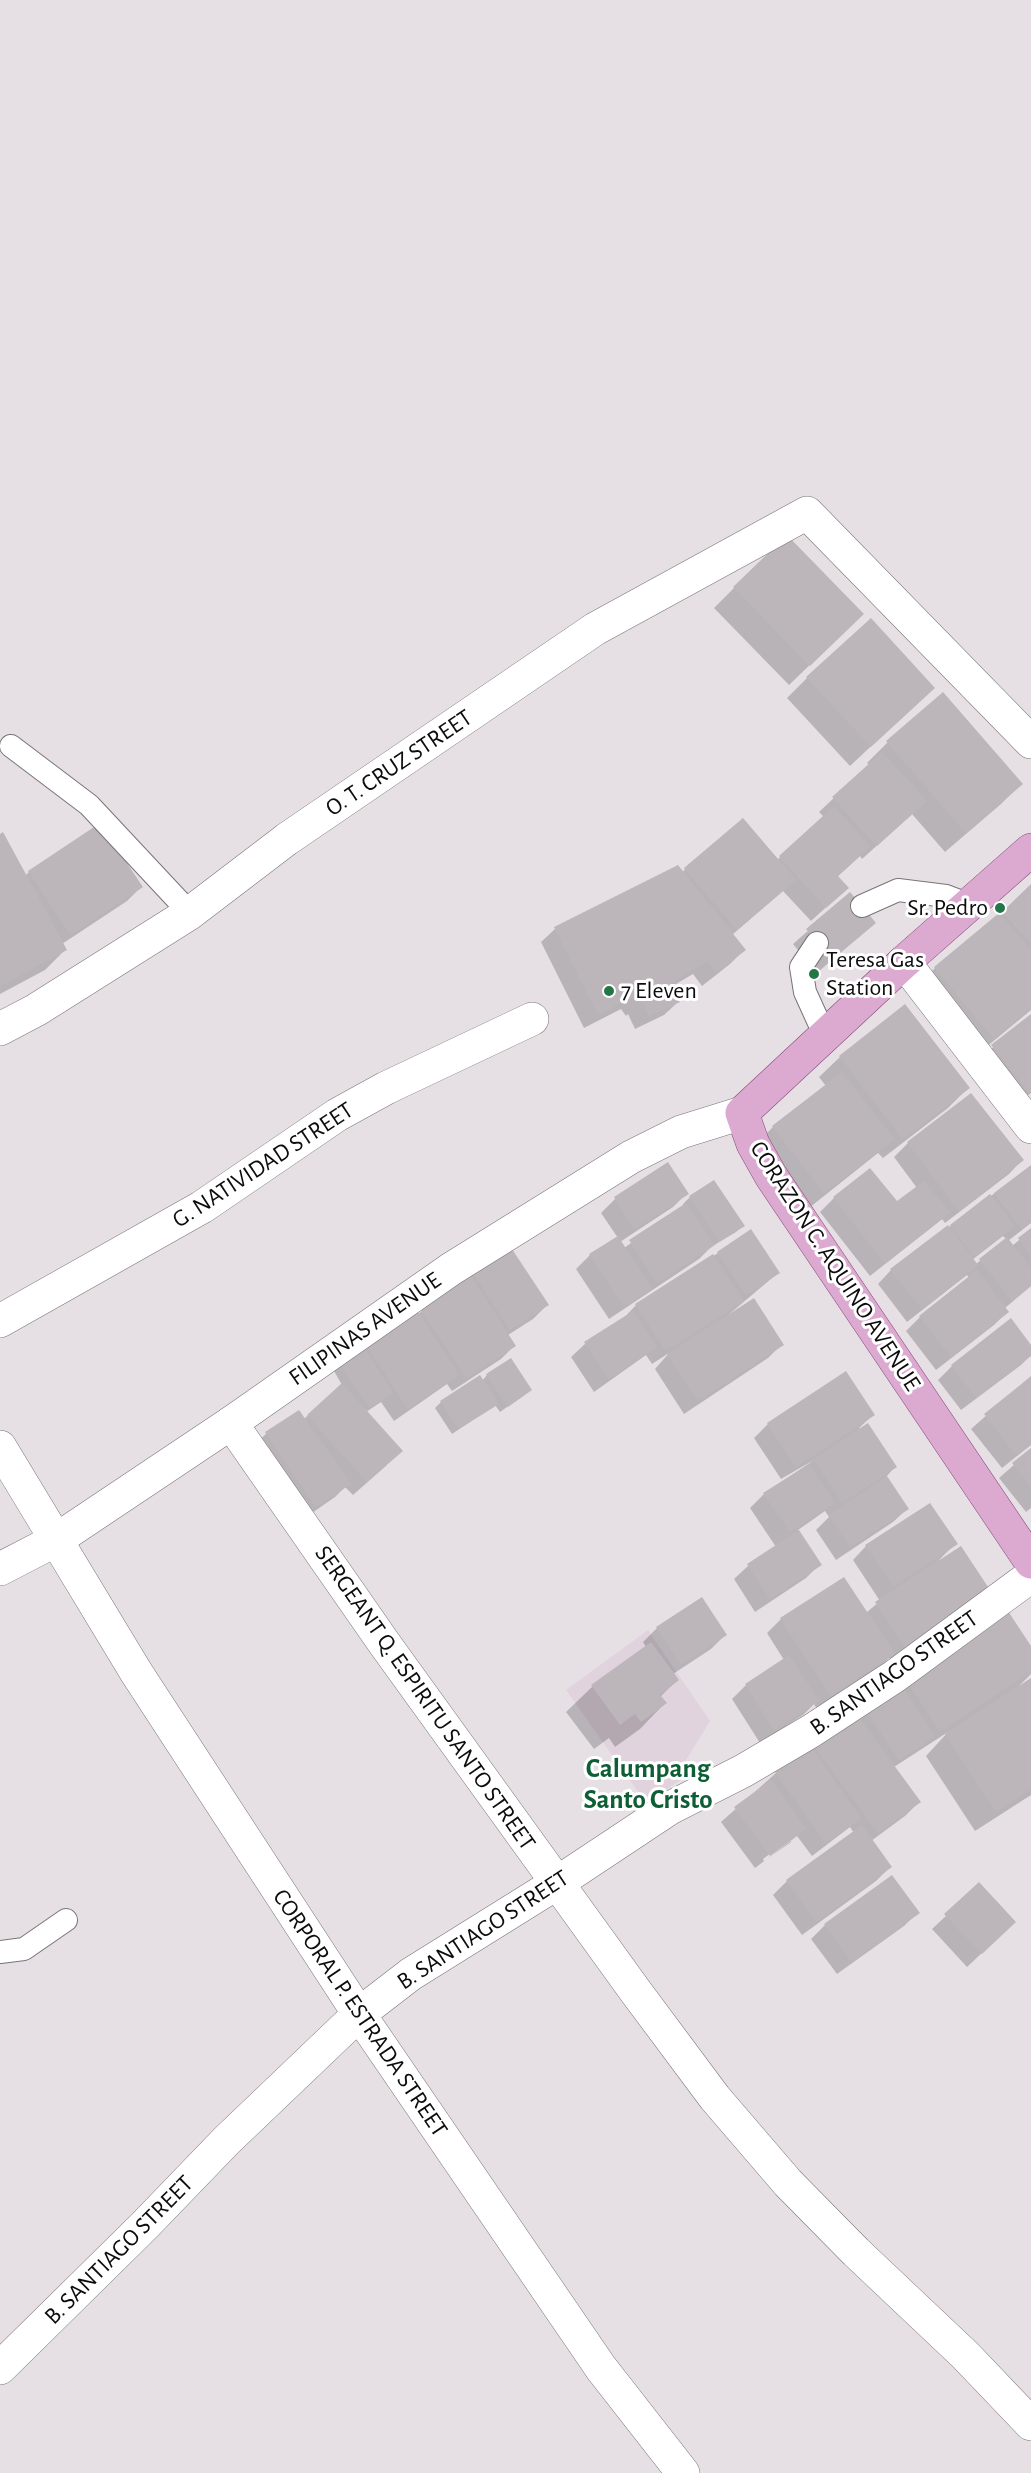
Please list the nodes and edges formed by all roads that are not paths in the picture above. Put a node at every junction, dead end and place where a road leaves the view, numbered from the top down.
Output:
1 (1031, 742) edge
2 (11, 746) dead end
3 (1031, 850) edge
4 (970, 904) junction
5 (862, 906) dead end
6 (190, 913) junction
7 (817, 943) dead end
8 (904, 963) junction
9 (532, 1019) dead end
10 (0, 1029) edge
11 (825, 1035) junction
12 (742, 1113) junction
13 (1031, 1127) edge
14 (0, 1321) edge
15 (231, 1423) junction
16 (0, 1447) edge
17 (56, 1540) junction
18 (1031, 1562) edge
19 (0, 1569) edge
20 (1031, 1576) edge
21 (557, 1883) junction
22 (66, 1920) dead end
23 (0, 1952) edge
24 (359, 2014) junction
25 (0, 2368) edge
26 (1031, 2424) edge
27 (683, 2473) edge

1 - 6 street, O. T. CRUZ STREET
2 - 6 lane
3 - 4 main road, CORAZON C. AQUINO AVENUE
4 - 5 lane
4 - 8 main road, CORAZON C. AQUINO AVENUE
6 - 10 street, O. T. CRUZ STREET
7 - 11 lane
8 - 11 main road, CORAZON C. AQUINO AVENUE
8 - 13 street
9 - 14 street, G. NATIVIDAD STREET
11 - 12 main road, CORAZON C. AQUINO AVENUE
12 - 15 street, FILIPINAS AVENUE
12 - 18 main road, CORAZON C. AQUINO AVENUE
15 - 17 street, FILIPINAS AVENUE
15 - 21 street, SERGEANT Q. ESPIRITU SANTO STREET
16 - 17 street, CORPORAL P. ESTRADA STREET
17 - 19 street, FILIPINAS AVENUE
17 - 24 street, CORPORAL P. ESTRADA STREET
20 - 21 street, B. SANTIAGO STREET
21 - 24 street, B. SANTIAGO STREET
21 - 26 street, SERGEANT Q. ESPIRITU SANTO STREET
22 - 23 lane
24 - 25 street, B. SANTIAGO STREET
24 - 27 street, CORPORAL P. ESTRADA STREET

